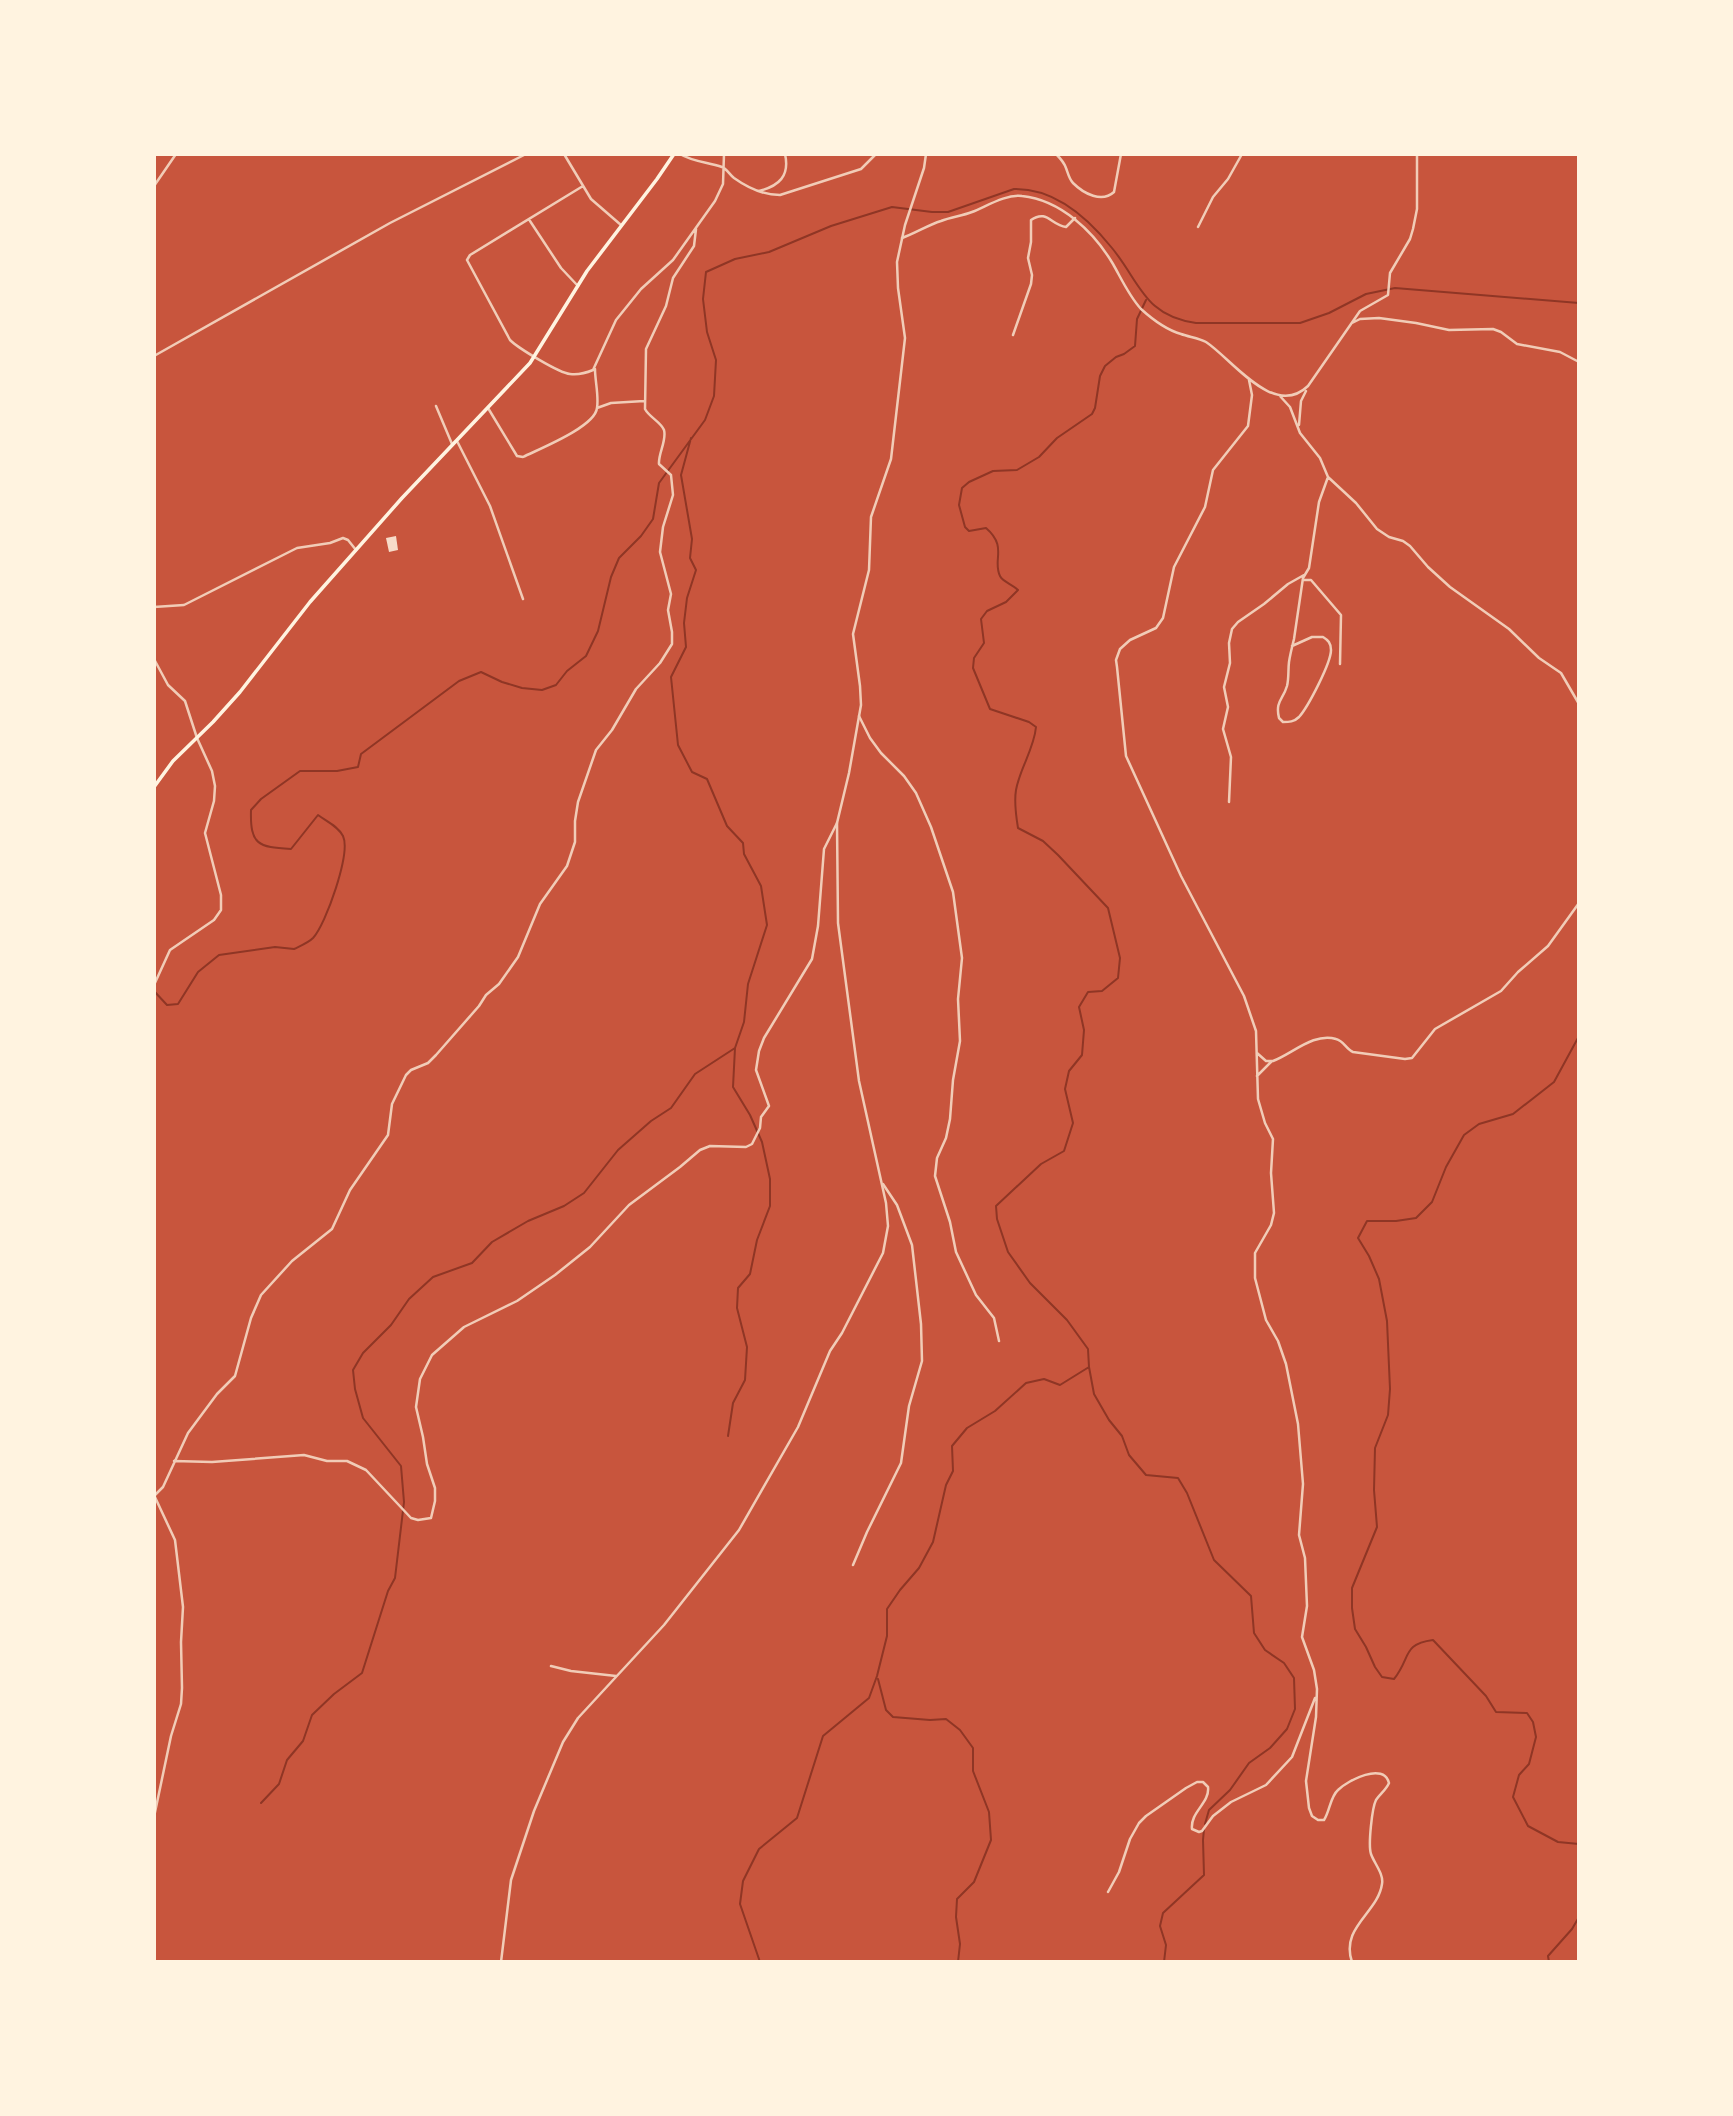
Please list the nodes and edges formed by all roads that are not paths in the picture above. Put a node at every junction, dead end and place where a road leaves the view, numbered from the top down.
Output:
1 (176, 154) edge
2 (526, 154) edge
3 (564, 154) edge
4 (674, 154) edge
5 (680, 154) edge
6 (724, 154) edge
7 (785, 154) edge
8 (876, 154) edge
9 (926, 154) edge
10 (1056, 154) edge
11 (1121, 154) edge
12 (1242, 154) edge
13 (1417, 154) edge
14 (520, 156) edge
15 (725, 168) junction
16 (154, 186) edge
17 (583, 186) junction
18 (759, 191) junction
19 (1074, 218) junction
20 (530, 220) junction
21 (621, 225) junction
22 (1198, 227) dead end
23 (696, 229) junction
24 (902, 238) junction
25 (578, 285) junction
26 (1352, 323) junction
27 (1013, 335) dead end
28 (534, 355) junction
29 (154, 356) edge
30 (1579, 362) edge
31 (595, 368) junction
32 (1250, 380) junction
33 (1308, 386) junction
34 (1279, 394) junction
35 (644, 401) junction
36 (436, 406) dead end
37 (488, 408) junction
38 (597, 408) junction
39 (1298, 428) junction
40 (457, 439) junction
41 (452, 444) junction
42 (1328, 477) junction
43 (356, 550) junction
44 (1304, 575) junction
45 (1303, 580) junction
46 (523, 599) dead end
47 (154, 607) edge
48 (1292, 646) junction
49 (154, 659) edge
50 (1340, 664) dead end
51 (1579, 704) edge
52 (859, 716) junction
53 (197, 738) junction
54 (154, 787) edge
55 (1229, 802) dead end
56 (837, 823) junction
57 (1579, 903) edge
58 (154, 985) edge
59 (1256, 1051) junction
60 (1273, 1061) junction
61 (1257, 1076) junction
62 (883, 1184) junction
63 (999, 1341) dead end
64 (174, 1461) junction
65 (154, 1496) edge
66 (853, 1565) dead end
67 (551, 1666) dead end
68 (616, 1676) junction
69 (1316, 1695) junction
70 (154, 1817) edge
71 (1108, 1892) dead end
72 (501, 1962) edge
73 (1353, 1962) edge

1 - 16 street
2 - 14 street
3 - 17 street
4 - 21 main road
5 - 15 street
6 - 15 street
7 - 18 street
8 - 18 street
9 - 24 street
10 - 11 street
12 - 22 street
13 - 26 street
14 - 29 street
15 - 18 street
15 - 23 street
17 - 20 street
17 - 21 street
19 - 24 street
19 - 27 street
19 - 32 street
20 - 25 street
20 - 28 street
21 - 25 main road
23 - 31 street
23 - 35 street
24 - 52 street
25 - 28 main road
26 - 30 street
26 - 33 street
28 - 31 street
28 - 37 main road
31 - 38 street
32 - 34 street
32 - 59 street
33 - 34 street
33 - 39 street
34 - 39 street
35 - 38 street
35 - 64 street
36 - 41 street
37 - 38 street
37 - 40 main road
39 - 42 street
40 - 41 main road
40 - 46 street
41 - 43 main road
42 - 44 street
42 - 51 street
43 - 47 street
43 - 53 main road
44 - 45 street
44 - 55 street
45 - 48 street
45 - 50 street
48 - 48 street
49 - 53 street
52 - 56 street
52 - 63 street
53 - 54 main road
53 - 58 street
56 - 62 street
56 - 64 street
57 - 60 street
59 - 60 street
59 - 61 street
60 - 61 street
61 - 69 street
62 - 66 street
62 - 68 street
64 - 65 street
65 - 70 street
67 - 68 street
68 - 72 street
69 - 71 street
69 - 73 street

